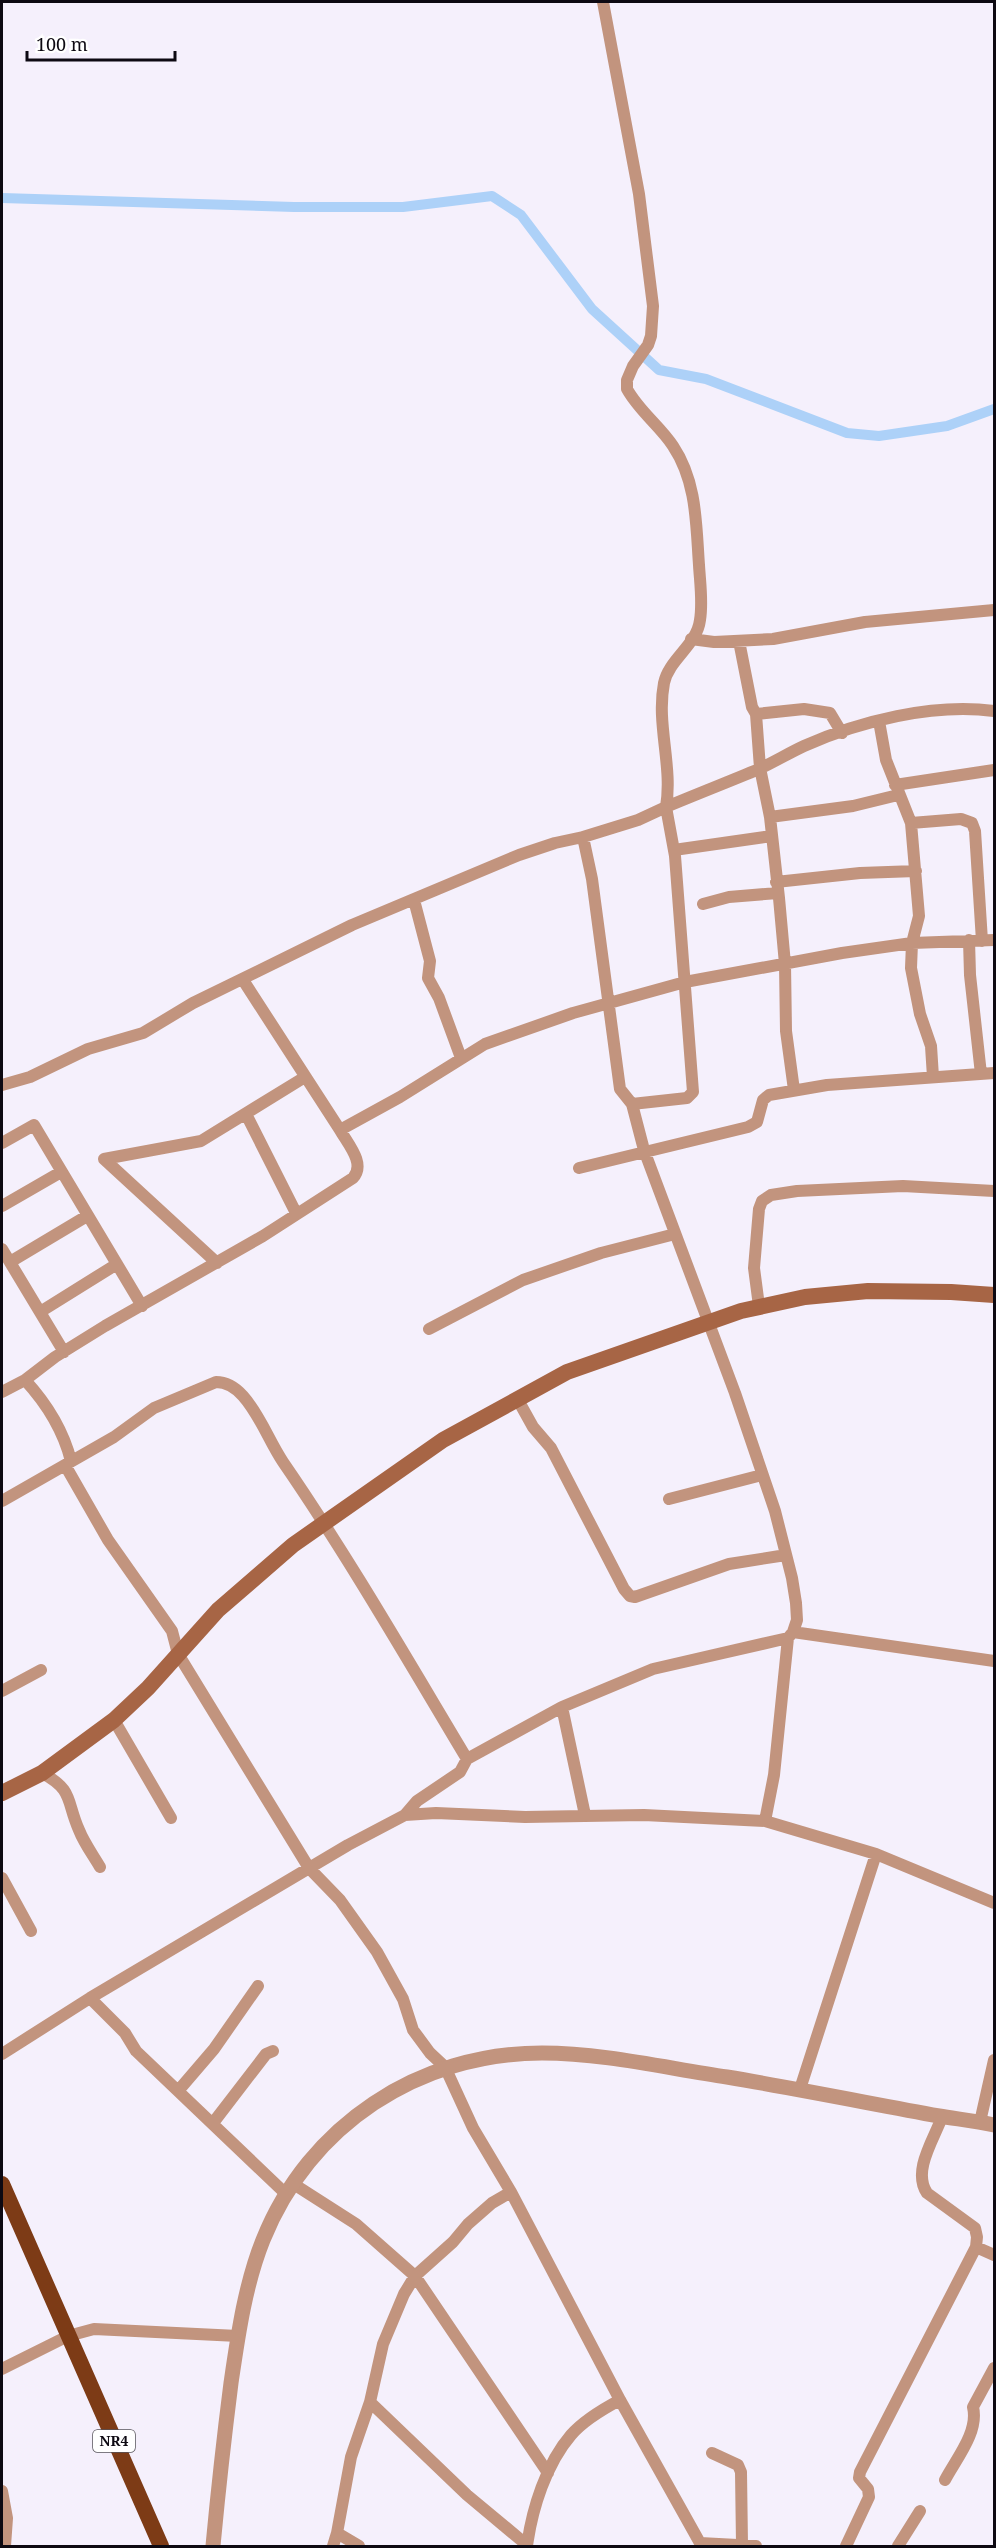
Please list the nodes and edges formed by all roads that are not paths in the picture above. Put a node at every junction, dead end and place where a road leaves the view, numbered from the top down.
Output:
1 (603, 2) edge
2 (994, 609) edge
3 (692, 639) junction
4 (739, 641) junction
5 (994, 711) edge
6 (756, 714) junction
7 (879, 721) junction
8 (842, 733) junction
9 (760, 768) junction
10 (994, 770) edge
11 (896, 790) junction
12 (666, 807) junction
13 (770, 817) junction
14 (911, 824) junction
15 (772, 836) junction
16 (583, 837) junction
17 (674, 850) junction
18 (916, 871) junction
19 (777, 888) junction
20 (414, 900) junction
21 (703, 904) dead end
22 (969, 940) junction
23 (988, 940) edge
24 (912, 943) junction
25 (785, 964) junction
26 (243, 980) junction
27 (685, 982) junction
28 (609, 1004) junction
29 (461, 1059) junction
30 (994, 1073) edge
31 (981, 1074) junction
32 (304, 1077) junction
33 (933, 1077) junction
34 (2, 1085) edge
35 (794, 1090) junction
36 (632, 1104) junction
37 (246, 1114) junction
38 (340, 1130) junction
39 (2, 1143) edge
40 (644, 1150) junction
41 (579, 1168) dead end
42 (61, 1172) junction
43 (994, 1191) edge
44 (2, 1206) edge
45 (296, 1213) junction
46 (87, 1216) junction
47 (675, 1234) junction
48 (2, 1249) edge
49 (10, 1262) junction
50 (217, 1263) junction
51 (117, 1264) junction
52 (994, 1295) edge
53 (759, 1305) junction
54 (142, 1306) junction
55 (40, 1312) junction
56 (708, 1323) junction
57 (429, 1329) dead end
58 (64, 1352) junction
59 (25, 1380) junction
60 (2, 1392) edge
61 (518, 1400) junction
62 (68, 1463) junction
63 (762, 1475) junction
64 (669, 1499) dead end
65 (2, 1501) edge
66 (325, 1523) junction
67 (786, 1555) junction
68 (790, 1635) junction
69 (178, 1654) junction
70 (994, 1661) edge
71 (40, 1670) dead end
72 (2, 1691) edge
73 (562, 1707) junction
74 (114, 1720) junction
75 (467, 1759) junction
76 (42, 1773) junction
77 (2, 1794) edge
78 (405, 1815) junction
79 (585, 1815) junction
80 (171, 1818) dead end
81 (765, 1821) junction
82 (876, 1854) junction
83 (100, 1868) dead end
84 (309, 1868) junction
85 (2, 1878) edge
86 (994, 1904) edge
87 (31, 1930) dead end
88 (258, 1986) dead end
89 (90, 1998) junction
90 (273, 2051) dead end
91 (2, 2054) edge
92 (994, 2060) edge
93 (445, 2067) junction
94 (800, 2089) junction
95 (178, 2091) junction
96 (942, 2117) junction
97 (213, 2123) junction
98 (987, 2123) edge
99 (2, 2184) edge
100 (289, 2188) junction
101 (511, 2192) junction
102 (976, 2247) junction
103 (994, 2255) edge
104 (415, 2276) junction
105 (68, 2336) junction
106 (237, 2336) junction
107 (994, 2368) edge
108 (2, 2369) edge
109 (620, 2400) junction
110 (370, 2402) junction
111 (712, 2453) dead end
112 (548, 2473) junction
113 (945, 2480) dead end
114 (2, 2491) edge
115 (920, 2511) dead end
116 (337, 2533) junction
117 (742, 2544) junction
118 (694, 2545) edge
119 (527, 2546) edge
120 (5, 2547) edge
121 (160, 2547) edge
122 (213, 2547) edge
123 (333, 2547) edge
124 (358, 2547) edge
125 (756, 2547) edge
126 (846, 2547) edge
127 (898, 2547) edge

1 - 3 street
2 - 4 street
3 - 4 street
3 - 12 street
4 - 6 street
5 - 7 street
6 - 8 street
6 - 9 street
7 - 8 street
7 - 11 street
8 - 9 street
9 - 12 street
9 - 13 street
10 - 11 street
11 - 13 street
11 - 14 street
12 - 16 street
12 - 17 street
13 - 15 street
14 - 18 street
14 - 23 street
15 - 17 street
15 - 19 street
16 - 20 street
16 - 28 street
17 - 27 street
18 - 19 street
18 - 24 street
19 - 21 street
19 - 25 street
20 - 26 street
20 - 29 street
22 - 23 street
22 - 24 street
22 - 31 street
24 - 25 street
24 - 33 street
25 - 27 street
25 - 35 street
26 - 32 street
26 - 34 street
27 - 28 street
27 - 36 street
28 - 29 street
28 - 36 street
29 - 38 street
30 - 31 street
31 - 33 street
32 - 37 street
32 - 38 street
33 - 35 street
35 - 40 street
36 - 40 street
37 - 45 street
37 - 50 street
38 - 45 street
39 - 42 street
40 - 41 street
40 - 47 street
42 - 44 street
42 - 46 street
43 - 53 street
45 - 50 street
46 - 49 street
46 - 51 street
47 - 56 street
47 - 57 street
48 - 49 street
49 - 55 street
50 - 54 street
51 - 54 street
51 - 55 street
52 - 53 main road
53 - 56 main road
54 - 58 street
55 - 58 street
56 - 61 main road
56 - 63 street
58 - 59 street
59 - 60 street
59 - 62 street
61 - 66 main road
61 - 67 street
62 - 65 street
62 - 66 street
62 - 69 street
63 - 64 street
63 - 67 street
66 - 69 main road
66 - 75 street
67 - 68 street
68 - 70 street
68 - 73 street
68 - 81 street
69 - 74 main road
69 - 84 street
71 - 72 street
73 - 75 street
73 - 79 street
74 - 76 main road
74 - 80 street
75 - 78 street
76 - 77 main road
76 - 83 street
78 - 79 street
78 - 84 street
79 - 81 street
81 - 82 street
82 - 86 street
82 - 94 street
84 - 89 street
84 - 93 street
85 - 87 street
88 - 95 street
89 - 91 street
89 - 95 street
90 - 97 street
92 - 98 street
93 - 94 street
93 - 100 street
93 - 101 street
94 - 96 street
95 - 97 street
96 - 98 street
96 - 102 street
97 - 100 street
99 - 105 highway, NR4
100 - 104 street
100 - 106 street
101 - 104 street
101 - 109 street
102 - 103 street
102 - 126 street
104 - 110 street
104 - 112 street
105 - 106 street
105 - 108 street
105 - 121 highway, NR4
106 - 122 street
107 - 113 street
109 - 112 street
109 - 118 street
110 - 116 street
110 - 119 street
111 - 117 street
112 - 119 street
114 - 120 street
115 - 127 street
116 - 123 street
116 - 124 street
117 - 118 street
117 - 125 street

